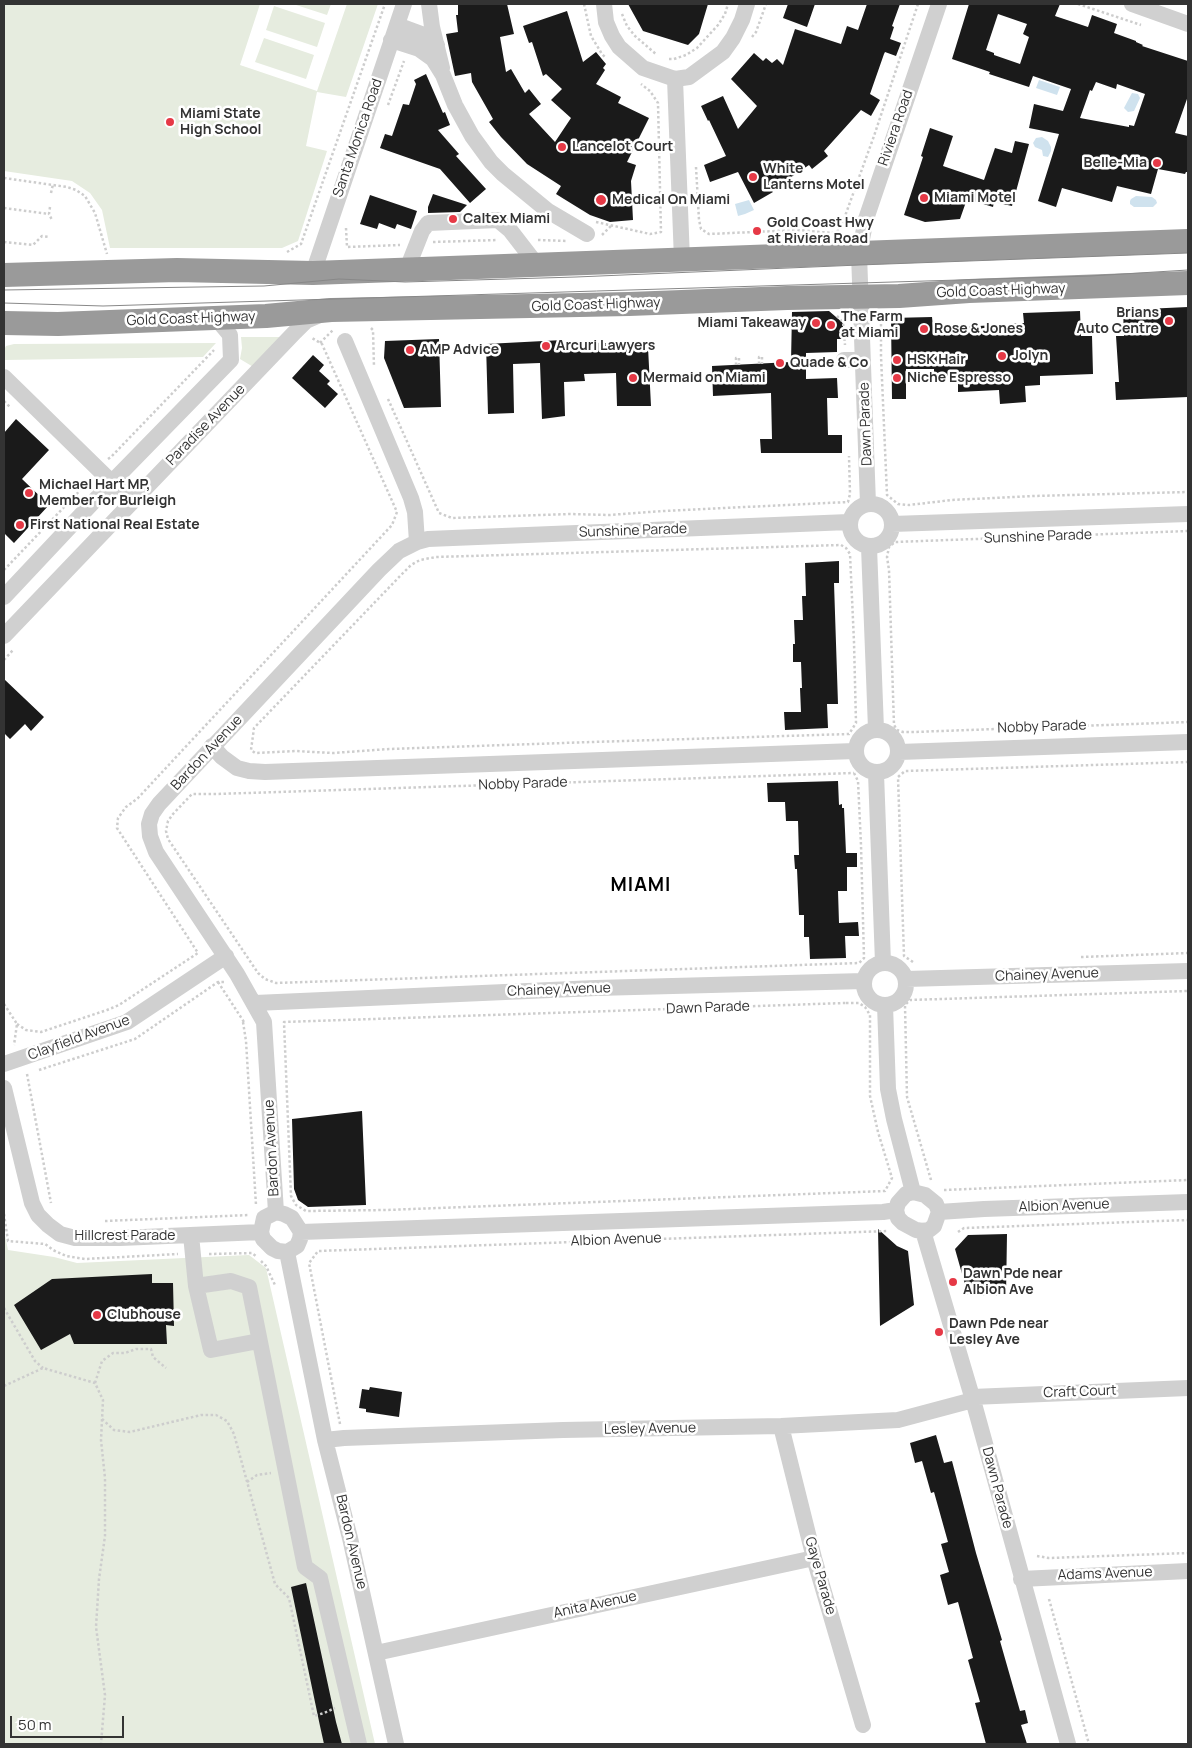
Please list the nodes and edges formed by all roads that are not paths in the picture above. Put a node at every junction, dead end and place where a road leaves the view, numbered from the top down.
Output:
1 (404, 4) edge
2 (429, 4) edge
3 (604, 4) edge
4 (747, 4) edge
5 (939, 4) edge
6 (1132, 4) edge
7 (1188, 24) edge
8 (394, 32) junction
9 (437, 45) junction
10 (443, 75) junction
11 (675, 79) junction
12 (587, 233) road end
13 (1188, 242) edge
14 (859, 254) junction
15 (682, 260) junction
16 (537, 265) junction
17 (407, 269) junction
18 (313, 272) junction
19 (4, 275) edge
20 (1188, 283) edge
21 (860, 296) junction
22 (331, 310) junction
23 (214, 317) junction
24 (4, 324) edge
25 (345, 341) dead end
26 (231, 360) junction
27 (845, 360) road end
28 (864, 360) junction
29 (4, 377) edge
30 (252, 378) junction
31 (112, 482) junction
32 (132, 502) junction
33 (868, 504) junction
34 (1188, 514) edge
35 (849, 522) junction
36 (892, 524) junction
37 (418, 542) junction
38 (869, 547) junction
39 (4, 597) edge
40 (4, 636) edge
41 (876, 729) junction
42 (1188, 742) edge
43 (212, 746) junction
44 (855, 751) junction
45 (899, 752) junction
46 (876, 773) junction
47 (226, 956) junction
48 (883, 963) junction
49 (1188, 971) edge
50 (906, 980) junction
51 (864, 981) junction
52 (254, 1003) junction
53 (885, 1005) junction
54 (4, 1064) edge
55 (4, 1088) edge
56 (913, 1192) junction
57 (1188, 1202) edge
58 (896, 1210) junction
59 (276, 1212) junction
60 (939, 1212) junction
61 (261, 1232) junction
62 (301, 1232) junction
63 (923, 1232) junction
64 (191, 1235) junction
65 (287, 1252) junction
66 (196, 1286) junction
67 (260, 1340) junction
68 (1188, 1388) edge
69 (972, 1398) junction
70 (781, 1426) junction
71 (325, 1440) junction
72 (814, 1558) junction
73 (1188, 1571) edge
74 (1021, 1579) junction
75 (376, 1653) junction
76 (862, 1725) dead end
77 (359, 1744) edge
78 (396, 1744) edge
79 (1068, 1744) edge

1 - 8 street, Santa Monica Road
2 - 9 street
3 - 11 street
4 - 11 street
5 - 14 street, Riviera Road
6 - 7 street
8 - 9 street
8 - 10 street
8 - 18 street, Santa Monica Road
9 - 10 street
10 - 12 street
11 - 15 street
13 - 14 highway
14 - 15 highway
14 - 21 street, Dawn Parade
15 - 16 highway
16 - 17 highway
16 - 17 street
17 - 18 highway
18 - 19 highway
20 - 21 highway, Gold Coast Highway
21 - 22 highway, Gold Coast Highway
21 - 28 street, Dawn Parade
22 - 23 highway, Gold Coast Highway
22 - 30 street, Paradise Avenue
23 - 24 highway, Gold Coast Highway
23 - 26 street
25 - 37 street
26 - 30 street
26 - 31 street, Paradise Avenue
27 - 28 street
28 - 33 street, Dawn Parade
29 - 31 street
30 - 32 street, Paradise Avenue
31 - 32 street
31 - 39 street, Paradise Avenue
32 - 40 street, Paradise Avenue
33 - 35 street
33 - 36 street
34 - 36 street, Sunshine Parade
35 - 37 street, Sunshine Parade
35 - 38 street
36 - 38 street
37 - 43 street, Bardon Avenue
38 - 41 street
41 - 44 street
41 - 45 street
42 - 45 street, Nobby Parade
43 - 44 street, Nobby Parade
43 - 47 street, Bardon Avenue
44 - 46 street
45 - 46 street
46 - 48 street
47 - 52 street, Bardon Avenue
47 - 54 street, Clayfield Avenue
48 - 50 street
48 - 51 street
49 - 50 street, Chainey Avenue
50 - 53 street
51 - 52 street, Chainey Avenue
51 - 53 street
52 - 59 street, Bardon Avenue
53 - 56 street
55 - 64 street, Hillcrest Parade
56 - 58 street
56 - 60 street
57 - 60 street, Albion Avenue
58 - 62 street, Albion Avenue
58 - 63 street
59 - 61 street
59 - 62 street
60 - 63 street
61 - 64 street, Hillcrest Parade
61 - 65 street
62 - 65 street
63 - 69 street, Dawn Parade
64 - 66 street
65 - 71 street, Bardon Avenue
66 - 67 street
66 - 67 street
67 - 77 street
68 - 69 street, Craft Court
69 - 70 street, Lesley Avenue
69 - 74 street, Dawn Parade
70 - 71 street, Lesley Avenue
70 - 72 street, Gaye Parade
71 - 75 street, Bardon Avenue
72 - 75 street, Anita Avenue
72 - 76 street, Gaye Parade
73 - 74 street, Adams Avenue
74 - 79 street, Dawn Parade
75 - 78 street, Bardon Avenue

